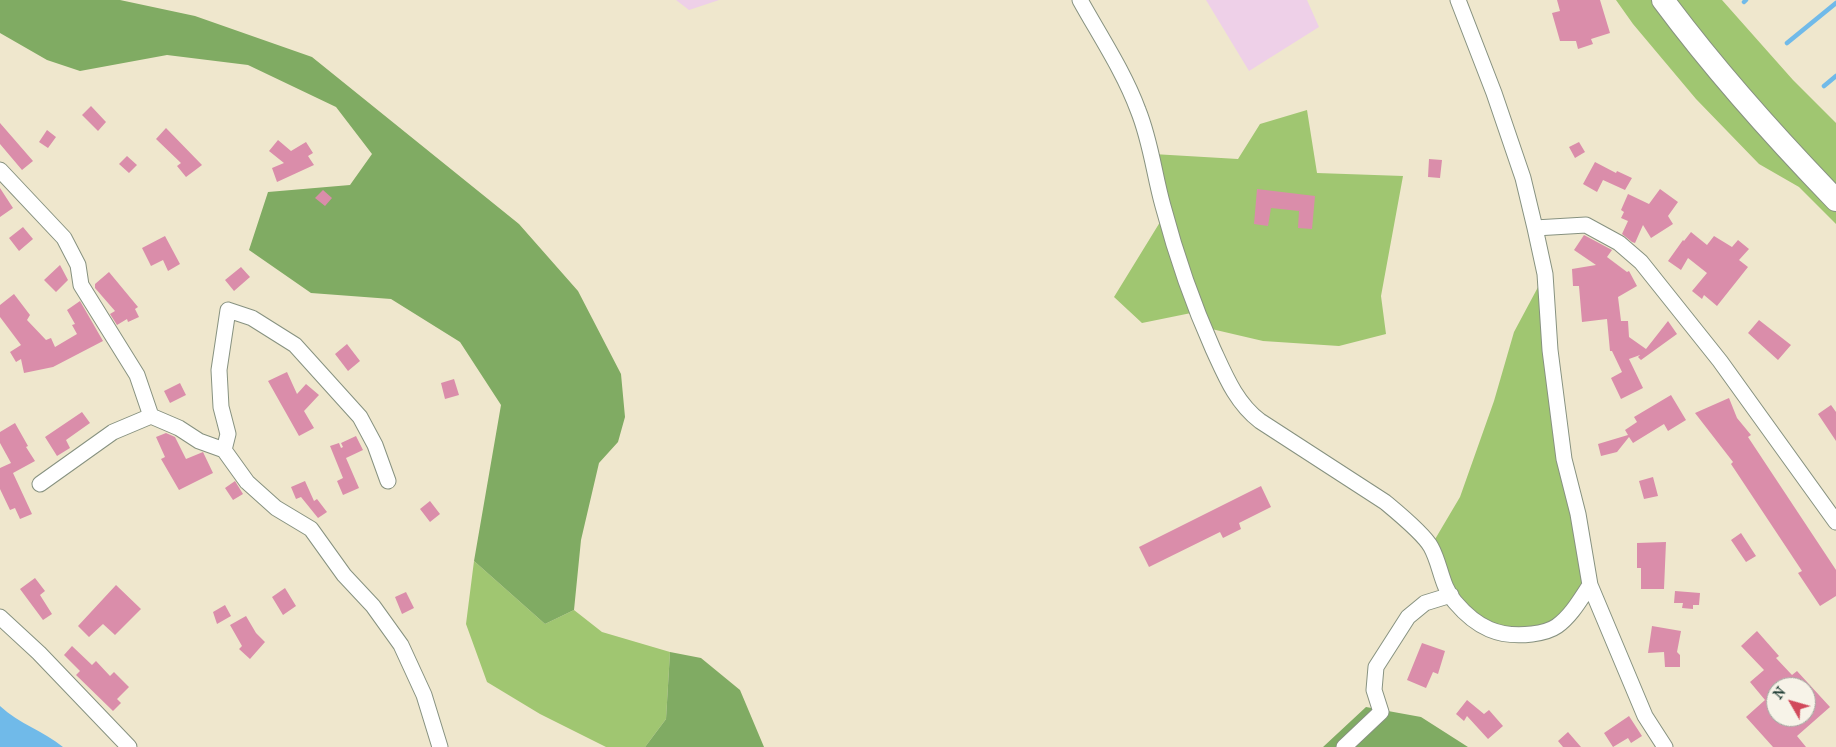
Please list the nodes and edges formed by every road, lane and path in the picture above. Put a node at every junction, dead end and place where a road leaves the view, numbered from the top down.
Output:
1 (1080, 0) edge
2 (1458, 0) edge
3 (1663, 0) edge
4 (0, 170) edge
5 (1836, 200) edge
6 (1535, 228) junction
7 (151, 416) junction
8 (224, 450) junction
9 (388, 481) dead end
10 (40, 484) dead end
11 (1836, 522) edge
12 (1590, 585) junction
13 (1451, 595) junction
14 (0, 617) edge
15 (129, 747) edge
16 (440, 747) edge
17 (1344, 747) edge
18 (1665, 747) edge

1 - 13 street
2 - 6 street
3 - 5 highway
4 - 7 street
6 - 11 street
6 - 12 street
7 - 8 street
7 - 10 street
8 - 9 street
8 - 16 street
12 - 13 street
12 - 18 street
13 - 17 street
14 - 15 street

